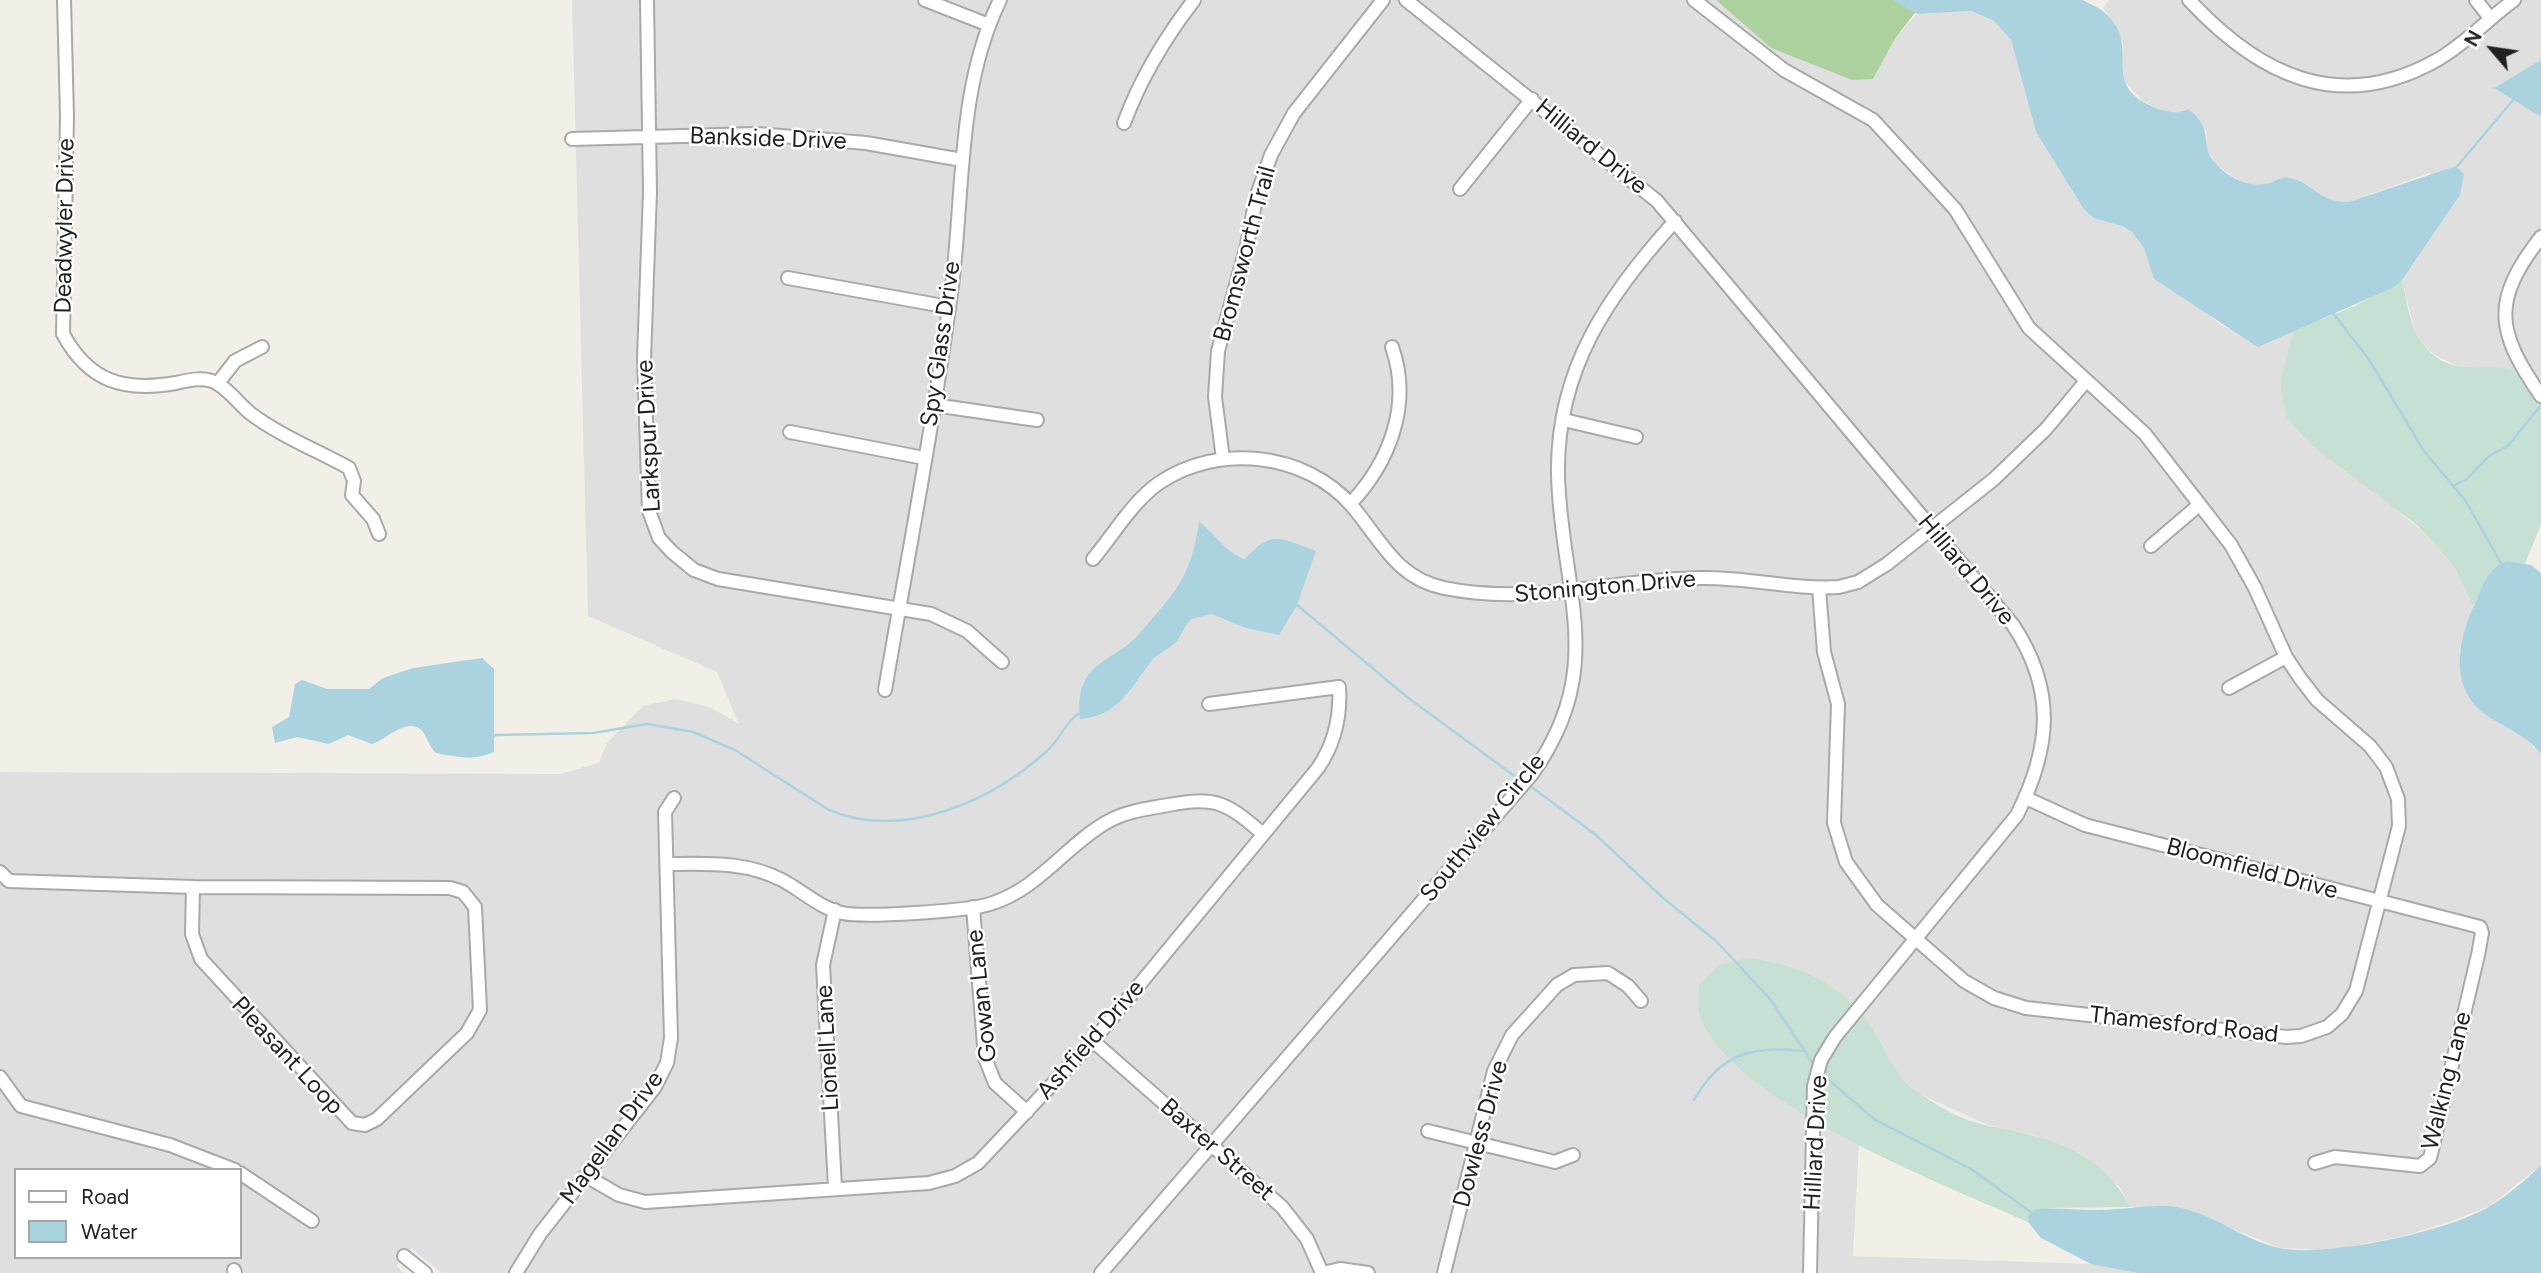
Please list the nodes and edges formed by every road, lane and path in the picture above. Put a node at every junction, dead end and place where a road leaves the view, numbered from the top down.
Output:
1 (64, 0) edge
2 (647, 0) edge
3 (925, 0) edge
4 (1000, 0) edge
5 (1194, 0) edge
6 (1383, 0) edge
7 (1406, 0) edge
8 (1694, 0) edge
9 (2476, 0) edge
10 (2514, 0) edge
11 (2197, 3) edge
12 (2490, 18) junction
13 (989, 24) junction
14 (1532, 99) junction
15 (1124, 123) dead end
16 (649, 137) junction
17 (572, 139) dead end
18 (962, 160) junction
19 (1460, 190) dead end
20 (1675, 221) junction
21 (2541, 237) edge
22 (788, 278) dead end
23 (949, 307) junction
24 (262, 347) dead end
25 (1392, 347) dead end
26 (2086, 381) junction
27 (218, 383) junction
28 (2541, 396) edge
29 (934, 405) junction
30 (1037, 420) dead end
31 (1564, 420) junction
32 (790, 432) dead end
33 (1636, 436) dead end
34 (924, 458) junction
35 (1223, 459) junction
36 (1350, 504) junction
37 (2199, 505) junction
38 (1931, 527) junction
39 (379, 534) dead end
40 (2151, 546) dead end
41 (1093, 559) dead end
42 (1819, 588) junction
43 (1573, 591) junction
44 (899, 610) junction
45 (2286, 657) junction
46 (1002, 662) dead end
47 (2229, 688) dead end
48 (885, 690) dead end
49 (1209, 704) dead end
50 (674, 798) dead end
51 (2025, 798) junction
52 (1263, 834) junction
53 (667, 864) junction
54 (0, 872) edge
55 (193, 887) junction
56 (2379, 903) junction
57 (973, 907) junction
58 (835, 910) junction
59 (2482, 930) joint
60 (1915, 941) junction
61 (1641, 1001) dead end
62 (1093, 1041) junction
63 (0, 1077) edge
64 (1027, 1112) junction
65 (1428, 1131) dead end
66 (1476, 1144) junction
67 (1212, 1146) junction
68 (1573, 1155) dead end
69 (2315, 1163) dead end
70 (230, 1168) edge
71 (242, 1174) edge
72 (586, 1176) junction
73 (835, 1187) junction
74 (312, 1221) dead end
75 (404, 1256) dead end
76 (425, 1273) edge
77 (516, 1273) edge
78 (1101, 1273) edge
79 (1322, 1273) edge
80 (1368, 1273) edge
81 (1444, 1273) edge
82 (1810, 1273) edge

1 - 27 street, Deadwyler Drive
2 - 16 street, Larkspur Drive
3 - 13 street
4 - 13 street, Spy Glass Drive
5 - 15 street
6 - 35 street, Bromsworth Trail
7 - 14 street, Hilliard Drive
8 - 26 street, Thamesford Road
9 - 12 street
10 - 12 street
11 - 12 street
13 - 18 street, Spy Glass Drive
14 - 19 street
14 - 20 street, Hilliard Drive
16 - 17 street, Bankside Drive
16 - 18 street, Bankside Drive
16 - 44 street, Larkspur Drive
18 - 23 street, Spy Glass Drive
20 - 31 street, Southview Circle
20 - 38 street, Hilliard Drive
21 - 28 street
22 - 23 street
23 - 29 street, Spy Glass Drive
24 - 27 street
25 - 36 street
26 - 37 street, Thamesford Road
26 - 38 street, Stonington Drive
27 - 39 street
29 - 30 street
29 - 34 street, Spy Glass Drive
31 - 33 street
31 - 43 street, Southview Circle
32 - 34 street
34 - 44 street, Spy Glass Drive
35 - 36 street, Stonington Drive
35 - 41 street, Stonington Drive
36 - 43 street, Stonington Drive
37 - 40 street
37 - 45 street, Thamesford Road
38 - 42 street, Stonington Drive
38 - 51 street, Hilliard Drive
42 - 43 street, Stonington Drive
42 - 60 street, Thamesford Road
43 - 67 street, Southview Circle
44 - 46 street, Larkspur Drive
44 - 48 street, Spy Glass Drive
45 - 47 street
45 - 56 street, Thamesford Road
49 - 52 street, Ashfield Drive
50 - 53 street, Magellan Drive
51 - 56 street, Bloomfield Drive
51 - 60 street, Hilliard Drive
52 - 57 street
52 - 62 street, Ashfield Drive
53 - 58 street
53 - 72 street, Magellan Drive
54 - 55 street, Pleasant Loop
55 - 55 street, Pleasant Loop
56 - 59 street, Bloomfield Drive
56 - 60 street, Thamesford Road
57 - 58 street
57 - 64 street, Gowan Lane
58 - 73 street, Lionell Lane
59 - 69 street, Walking Lane
60 - 82 street, Hilliard Drive
61 - 66 street, Dowless Drive
62 - 64 street, Ashfield Drive
62 - 67 street, Baxter Street
63 - 70 street
64 - 73 street, Ashfield Drive
65 - 66 street
66 - 68 street
66 - 81 street, Dowless Drive
67 - 78 street, Southview Circle
67 - 79 street, Baxter Street
71 - 74 street
72 - 73 street, Ashfield Drive
72 - 77 street, Magellan Drive
75 - 76 street
79 - 80 street

